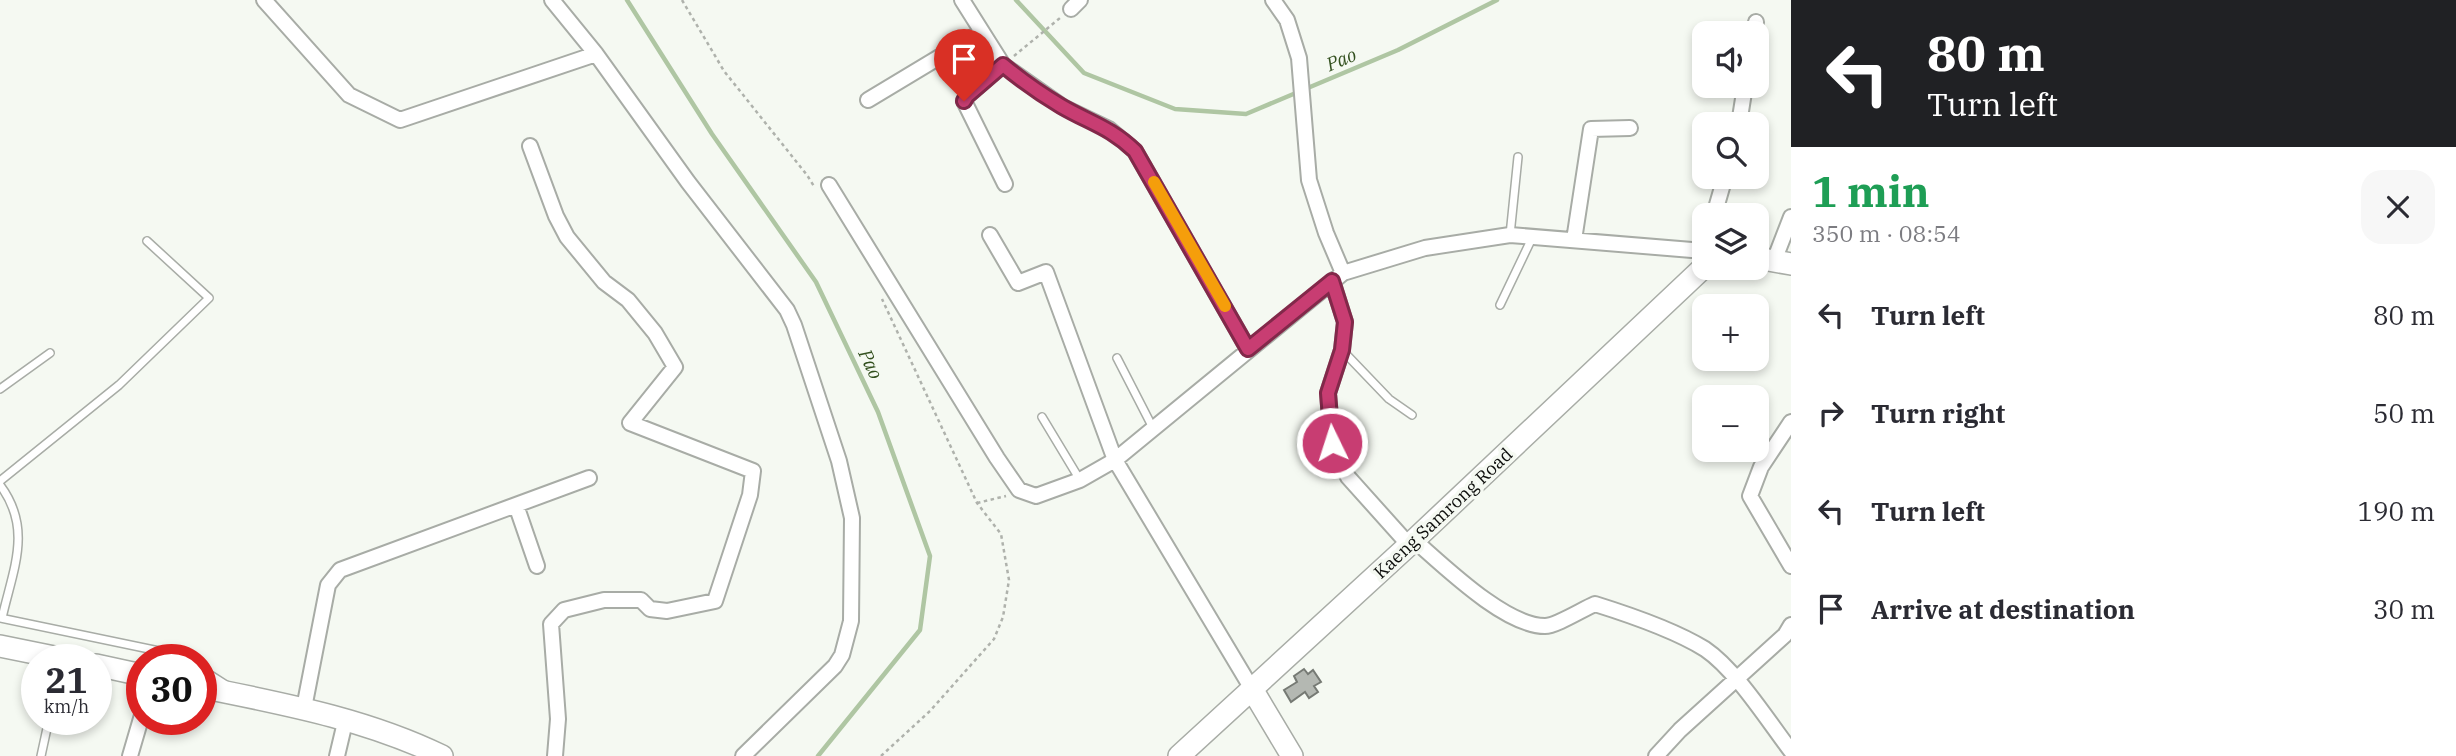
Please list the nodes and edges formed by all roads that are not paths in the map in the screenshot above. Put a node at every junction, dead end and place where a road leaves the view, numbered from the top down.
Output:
1 (264, 0) edge
2 (552, 0) edge
3 (962, 0) edge
4 (1273, 0) edge
5 (981, 32) junction
6 (596, 54) junction
7 (1003, 65) junction
8 (868, 100) dead end
9 (1630, 128) dead end
10 (530, 146) dead end
11 (1518, 157) dead end
12 (1005, 184) dead end
13 (825, 191) road end
14 (1791, 217) edge
15 (990, 235) dead end
16 (1510, 235) junction
17 (1533, 236) junction
18 (1574, 240) junction
19 (147, 241) dead end
20 (1692, 249) edge
21 (1774, 261) edge
22 (1338, 277) junction
23 (1692, 278) edge
24 (1500, 305) dead end
25 (1248, 349) junction
26 (1342, 350) junction
27 (50, 353) dead end
28 (1116, 358) dead end
29 (0, 389) edge
30 (1412, 415) dead end
31 (1042, 417) dead end
32 (1791, 422) edge
33 (1154, 429) junction
34 (1115, 460) junction
35 (589, 478) dead end
36 (1080, 480) junction
37 (0, 483) edge
38 (516, 505) junction
39 (1411, 542) junction
40 (537, 566) dead end
41 (1791, 566) edge
42 (1, 618) edge
43 (1791, 625) edge
44 (126, 644) edge
45 (0, 646) edge
46 (21, 650) edge
47 (1736, 678) junction
48 (217, 679) edge
49 (217, 690) edge
50 (1252, 690) junction
51 (241, 695) junction
52 (304, 708) junction
53 (346, 718) junction
54 (46, 735) edge
55 (136, 735) edge
56 (1791, 751) edge
57 (41, 756) edge
58 (130, 756) edge
59 (337, 756) edge
60 (442, 756) edge
61 (555, 756) edge
62 (743, 756) edge
63 (1179, 756) edge
64 (1292, 756) edge
65 (1656, 756) edge

1 - 6 street
2 - 6 street
3 - 5 street
4 - 22 street
5 - 7 street
5 - 8 street
6 - 62 street
7 - 12 street
7 - 25 street
9 - 18 street
10 - 61 street
11 - 16 lane
13 - 36 street
14 - 21 street
15 - 34 street
16 - 17 street
16 - 22 street
17 - 18 street
17 - 24 lane
18 - 20 street
19 - 37 lane
22 - 25 street
22 - 26 street
23 - 39 street, Kaeng Samrong Road
25 - 33 street
26 - 30 lane
26 - 39 street
27 - 29 lane
28 - 33 lane
31 - 36 lane
32 - 41 street
33 - 34 street
34 - 36 street
34 - 50 street
35 - 38 street
37 - 42 lane
38 - 40 street
38 - 52 street
39 - 47 street
39 - 50 street, Kaeng Samrong Road
42 - 44 lane
43 - 47 street
45 - 46 street
47 - 56 street
47 - 65 street
48 - 51 lane
49 - 51 street
50 - 63 street, Kaeng Samrong Road
50 - 64 street
51 - 52 street
52 - 53 street
53 - 59 street
53 - 60 street
54 - 57 lane
55 - 58 street

